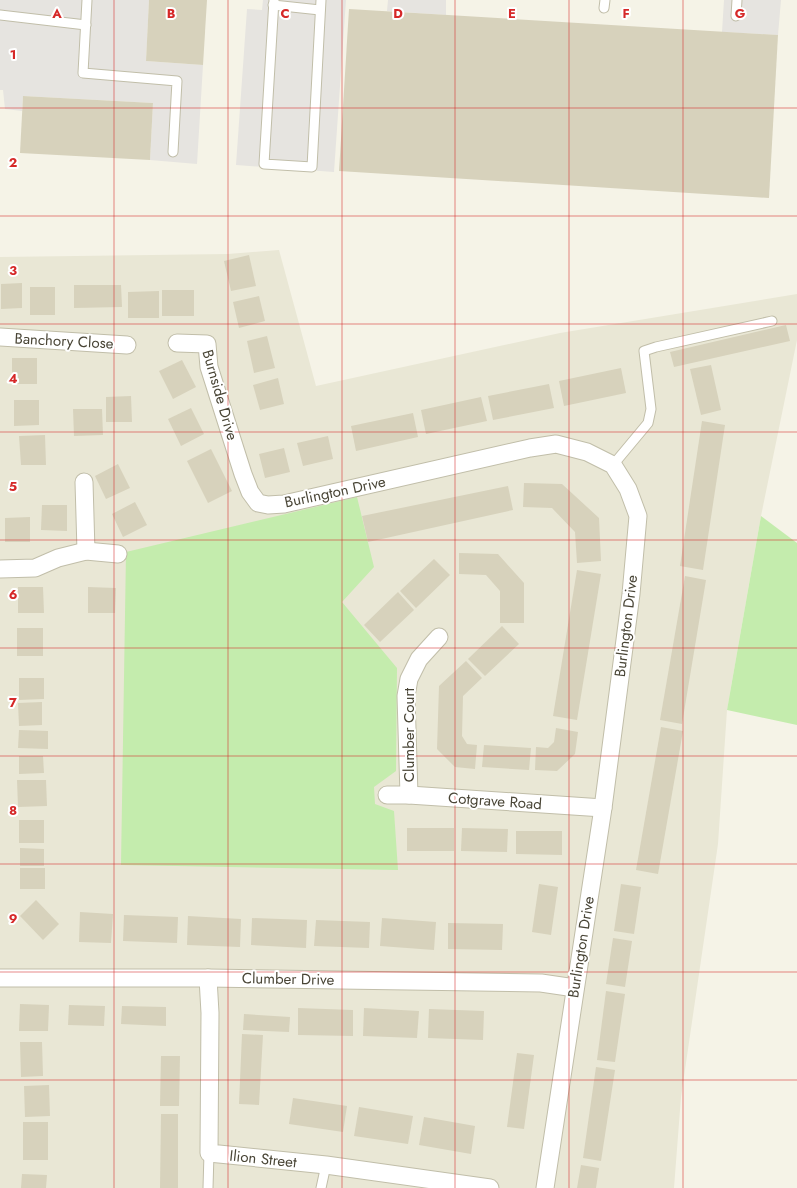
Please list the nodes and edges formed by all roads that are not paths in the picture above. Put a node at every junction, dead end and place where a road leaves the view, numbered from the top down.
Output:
1 (87, 0) edge
2 (321, 0) edge
3 (737, 0) edge
4 (274, 3) edge
5 (320, 10) junction
6 (0, 15) edge
7 (736, 16) dead end
8 (86, 25) junction
9 (173, 152) dead end
10 (772, 321) dead end
11 (0, 337) edge
12 (177, 343) dead end
13 (127, 345) dead end
14 (613, 465) junction
15 (243, 474) joint
16 (84, 482) dead end
17 (86, 551) junction
18 (118, 554) dead end
19 (0, 568) edge
20 (439, 637) dead end
21 (387, 795) dead end
22 (409, 795) junction
23 (603, 808) junction
24 (0, 978) edge
25 (208, 978) junction
26 (575, 988) junction
27 (209, 1153) junction
28 (326, 1165) junction
29 (208, 1188) edge
30 (321, 1188) edge
31 (490, 1188) edge
32 (544, 1188) edge

1 - 8 lane
2 - 5 lane
3 - 7 lane
4 - 5 lane
4 - 5 lane
6 - 8 lane
8 - 9 lane
10 - 14 lane
11 - 13 street, Banchory Close
12 - 15 street, Burnside Drive
14 - 15 street, Burlington Drive
14 - 23 street, Burlington Drive
16 - 17 street
17 - 18 street
17 - 19 street
20 - 22 street, Clumber Court
21 - 22 street, Cotgrave Road
22 - 23 street, Cotgrave Road
23 - 26 street, Burlington Drive
24 - 25 street, Clumber Drive
25 - 26 street, Clumber Drive
25 - 27 street, Ilion Street
26 - 32 street, Burlington Drive
27 - 28 street, Ilion Street
27 - 29 lane
28 - 30 lane
28 - 31 street, Ilion Street

